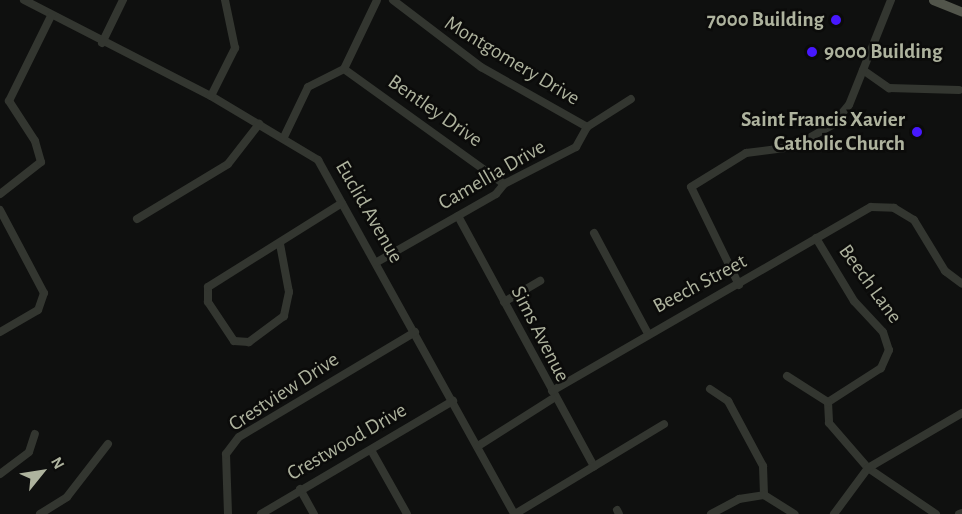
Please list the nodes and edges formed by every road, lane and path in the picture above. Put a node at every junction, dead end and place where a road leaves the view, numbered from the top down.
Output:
1 (24, 0) edge
2 (123, 0) edge
3 (225, 0) edge
4 (377, 0) edge
5 (393, 0) edge
6 (891, 0) edge
7 (933, 0) edge
8 (962, 12) edge
9 (51, 16) junction
10 (102, 43) junction
11 (344, 69) junction
12 (863, 70) junction
13 (959, 90) dead end
14 (0, 96) edge
15 (212, 96) junction
16 (631, 99) dead end
17 (9, 101) junction
18 (259, 124) junction
19 (587, 127) junction
20 (284, 136) junction
21 (504, 184) junction
22 (0, 194) edge
23 (342, 203) junction
24 (0, 210) edge
25 (458, 216) junction
26 (137, 219) dead end
27 (594, 233) dead end
28 (816, 238) junction
29 (280, 244) junction
30 (377, 262) junction
31 (540, 281) dead end
32 (962, 284) edge
33 (739, 285) junction
34 (504, 302) junction
35 (0, 332) edge
36 (415, 332) junction
37 (647, 332) junction
38 (787, 376) dead end
39 (710, 389) dead end
40 (552, 395) junction
41 (453, 401) junction
42 (828, 402) junction
43 (962, 413) edge
44 (664, 424) dead end
45 (35, 434) dead end
46 (108, 444) dead end
47 (478, 446) junction
48 (371, 450) junction
49 (594, 467) junction
50 (868, 468) junction
51 (0, 474) edge
52 (300, 489) junction
53 (764, 495) junction
54 (53, 511) edge
55 (40, 514) edge
56 (228, 514) edge
57 (261, 514) edge
58 (314, 514) edge
59 (407, 514) edge
60 (515, 514) edge
61 (711, 514) edge
62 (795, 514) edge
63 (834, 514) edge
64 (936, 514) edge

1 - 9 street, Euclid Avenue
2 - 10 street
3 - 15 street
4 - 11 street
5 - 19 street, Montgomery Drive
6 - 12 street
7 - 8 main road
9 - 10 street, Euclid Avenue
9 - 17 street
10 - 15 street, Euclid Avenue
11 - 20 street
11 - 21 street, Bentley Drive
12 - 13 street
12 - 33 street
14 - 17 street
15 - 18 street, Euclid Avenue
16 - 19 street, Camellia Drive
17 - 22 street
18 - 20 street, Euclid Avenue
18 - 26 street
19 - 21 street, Camellia Drive
20 - 23 street, Euclid Avenue
21 - 25 street, Camellia Drive
23 - 29 street
23 - 30 street, Euclid Avenue
24 - 35 street
25 - 30 street, Camellia Drive
25 - 34 street, Sims Avenue
27 - 37 street
28 - 32 street, Beech Street
28 - 33 street, Beech Street
28 - 42 street, Beech Lane
29 - 29 street
30 - 36 street, Euclid Avenue
31 - 34 street
33 - 37 street, Beech Street
34 - 40 street, Sims Avenue
36 - 41 street, Euclid Avenue
36 - 56 street, Crestview Drive
37 - 40 street, Beech Street
38 - 42 street
39 - 53 street
40 - 47 street, Beech Street
40 - 49 street, Sims Avenue
41 - 47 street, Euclid Avenue
41 - 48 street, Crestwood Drive
42 - 50 street
43 - 50 street
44 - 49 street
45 - 51 street
46 - 54 street
47 - 60 street, Euclid Avenue
48 - 52 street, Crestwood Drive
48 - 59 street
49 - 60 street
50 - 63 street
50 - 64 street
52 - 57 street, Crestwood Drive
52 - 58 street
53 - 61 street
53 - 62 street
54 - 55 street

